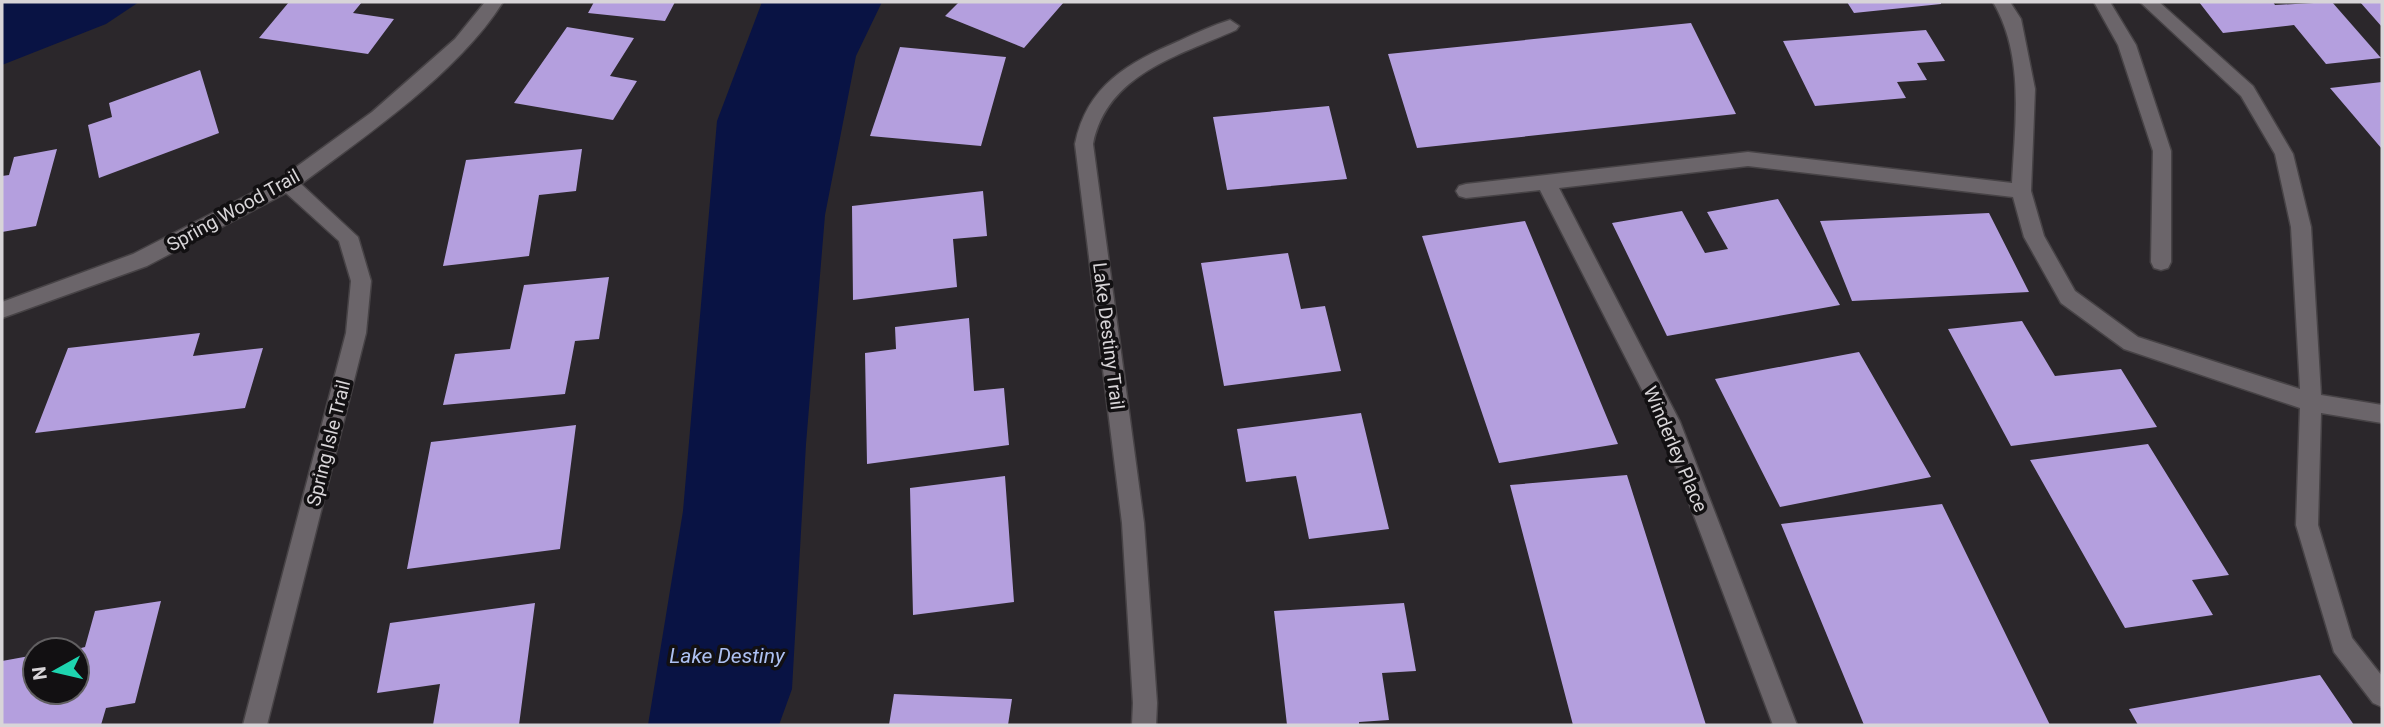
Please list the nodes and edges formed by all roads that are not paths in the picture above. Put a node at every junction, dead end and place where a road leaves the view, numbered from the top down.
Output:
1 (494, 2) edge
2 (2002, 2) edge
3 (2102, 2) edge
4 (2147, 2) edge
5 (1230, 26) dead end
6 (1546, 182) junction
7 (288, 183) junction
8 (1466, 191) dead end
9 (2021, 191) junction
10 (2161, 262) dead end
11 (2, 310) edge
12 (2311, 402) junction
13 (2382, 414) edge
14 (2382, 695) edge
15 (255, 725) edge
16 (1144, 725) edge
17 (1785, 725) edge

1 - 7 street, Spring Wood Trail
2 - 9 street
3 - 10 street
4 - 12 street
5 - 16 street, Lake Destiny Trail
6 - 8 street
6 - 9 street
6 - 17 street, Winderley Place
7 - 11 street, Spring Wood Trail
7 - 15 street, Spring Isle Trail
9 - 12 street
12 - 13 street
12 - 14 street

